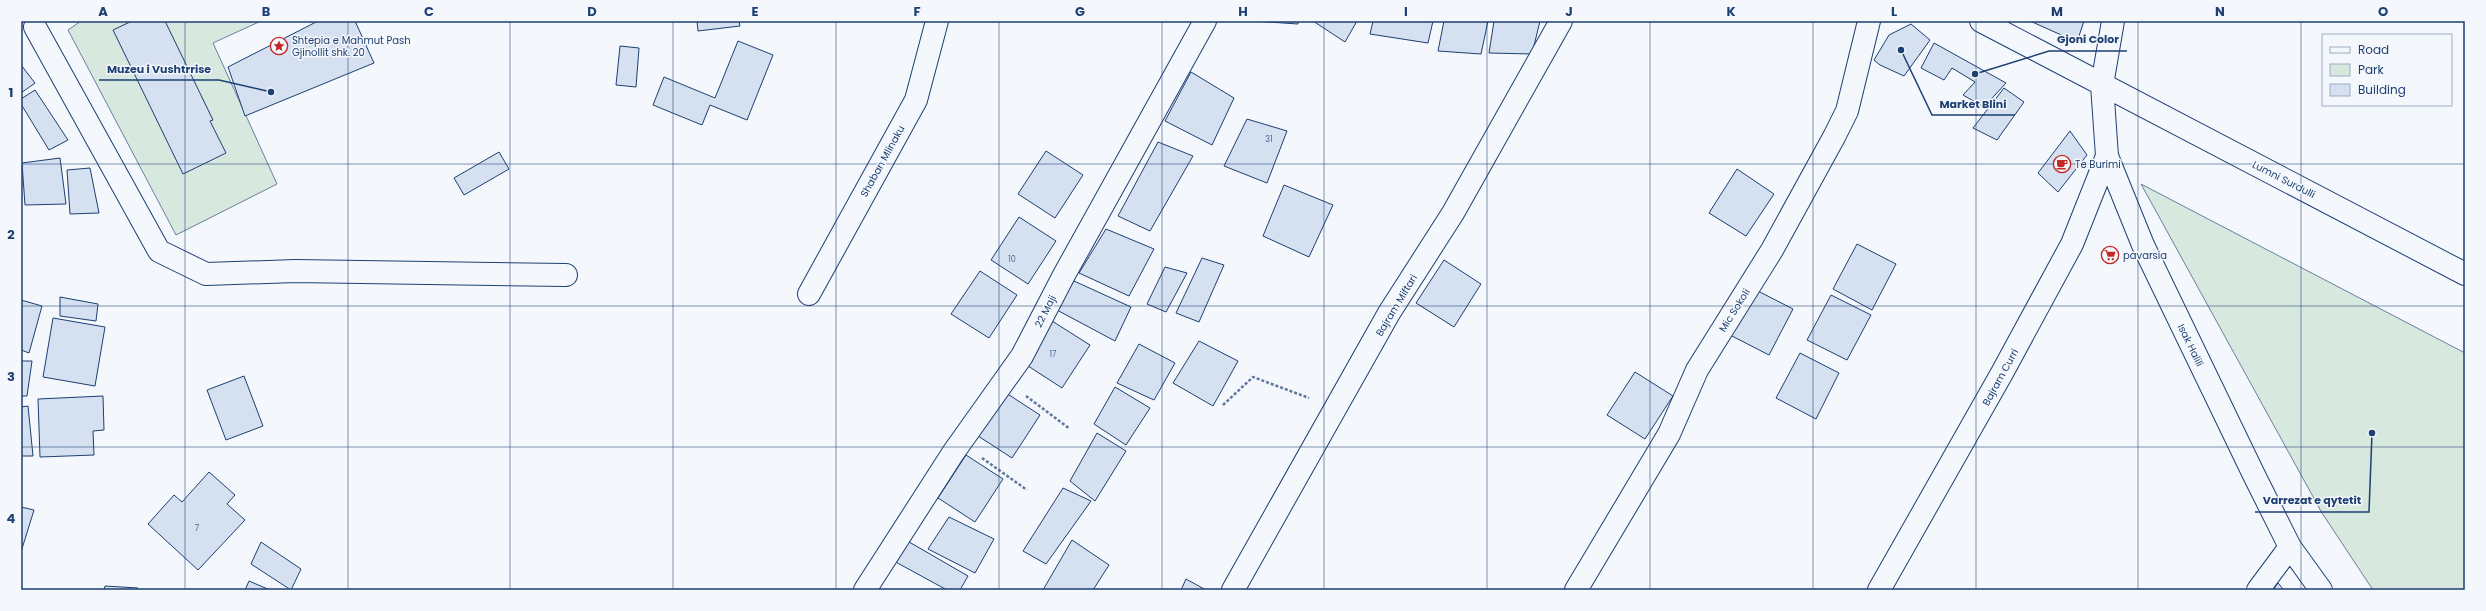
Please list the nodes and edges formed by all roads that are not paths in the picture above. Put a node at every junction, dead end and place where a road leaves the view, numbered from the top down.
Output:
1 (937, 21) edge
2 (1205, 21) edge
3 (1561, 21) edge
4 (1869, 21) edge
5 (1981, 21) edge
6 (2113, 21) edge
7 (33, 29) edge
8 (2102, 85) junction
9 (2107, 156) junction
10 (2465, 274) edge
11 (566, 275) dead end
12 (809, 294) dead end
13 (2290, 547) junction
14 (865, 590) edge
15 (1233, 590) edge
16 (1576, 590) edge
17 (1879, 590) edge
18 (2258, 590) edge
19 (2321, 590) edge

1 - 12 street, Shaban Mlinaku
2 - 14 street, 22 Maji
3 - 15 street, Bajram Miftari
4 - 16 street, Mic Sokoli
5 - 8 street, Lumni Surdulli
6 - 8 street, Isak Halili
7 - 11 street
8 - 9 street, Isak Halili
8 - 10 street, Lumni Surdulli
9 - 13 street, Isak Halili
9 - 17 street, Bajram Curri
13 - 18 street
13 - 19 street, Isak Halili

